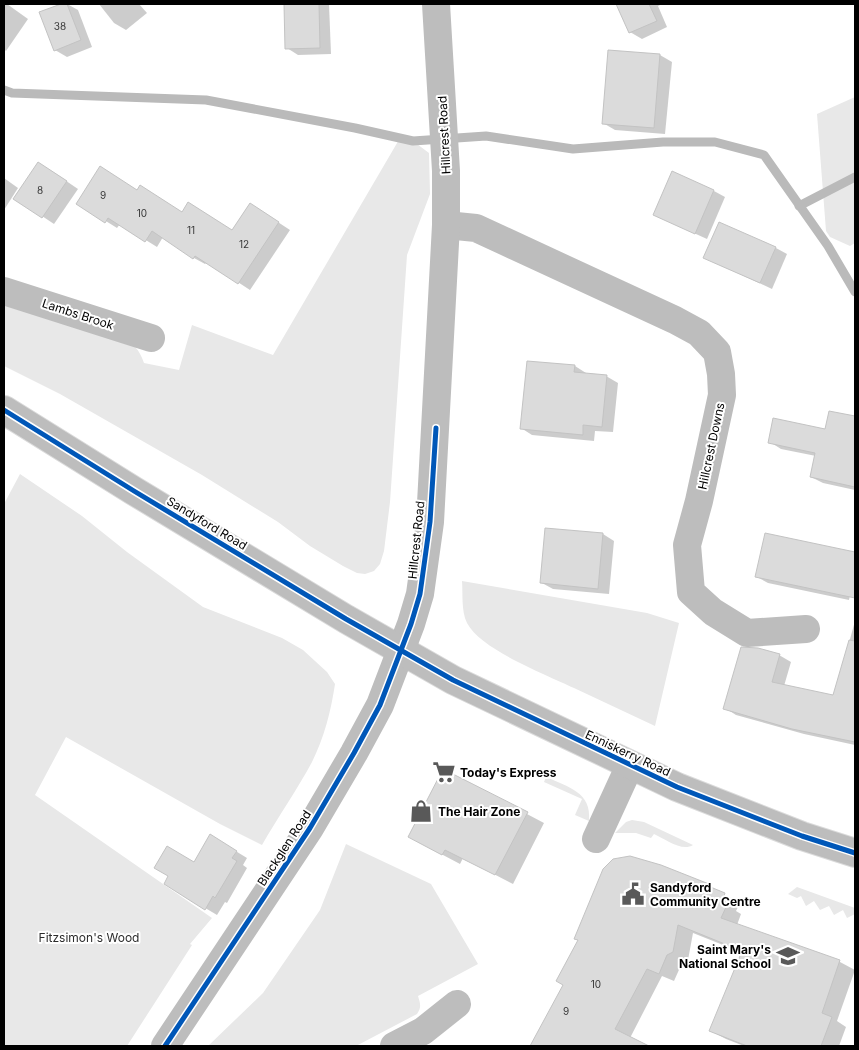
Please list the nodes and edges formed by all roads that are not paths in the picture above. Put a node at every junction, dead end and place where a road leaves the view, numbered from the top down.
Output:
1 (436, 4) edge
2 (446, 225) junction
3 (4, 291) edge
4 (151, 338) dead end
5 (4, 410) edge
6 (806, 629) dead end
7 (401, 651) junction
8 (630, 765) junction
9 (596, 839) dead end
10 (855, 853) edge
11 (457, 1004) dead end
12 (165, 1046) edge
13 (394, 1046) edge

1 - 2 street, Hillcrest Road
2 - 6 street, Hillcrest Downs
2 - 7 street, Hillcrest Road
3 - 4 street, Lambs Brook
5 - 7 street, Sandyford Road
7 - 8 street, Enniskerry Road
7 - 12 street, Blackglen Road
8 - 9 street
8 - 10 street, Enniskerry Road
11 - 13 street

